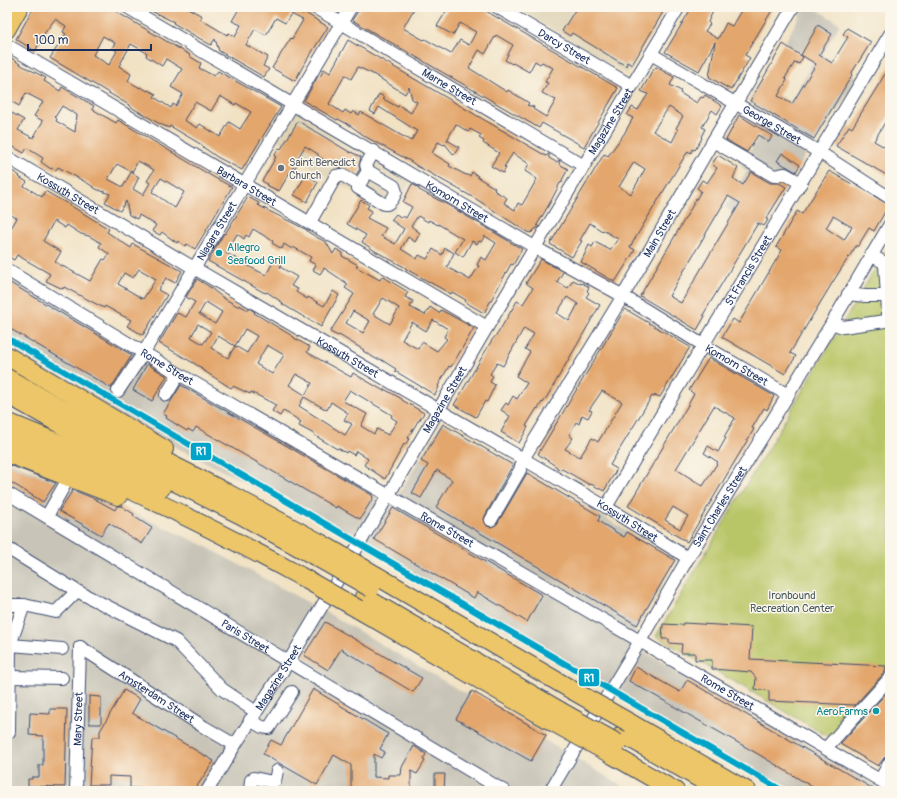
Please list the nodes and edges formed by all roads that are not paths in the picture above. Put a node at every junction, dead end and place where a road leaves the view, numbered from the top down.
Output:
1 (20, 7) edge
2 (127, 7) edge
3 (314, 7) edge
4 (351, 7) edge
5 (497, 7) edge
6 (679, 7) edge
7 (793, 7) edge
8 (342, 23) junction
9 (7, 30) edge
10 (890, 34) edge
11 (7, 45) edge
12 (651, 54) junction
13 (632, 86) junction
14 (292, 104) junction
15 (735, 104) junction
16 (713, 141) junction
17 (374, 151) junction
18 (819, 152) junction
19 (7, 157) edge
20 (584, 166) junction
21 (368, 171) junction
22 (801, 183) junction
23 (245, 184) junction
24 (359, 185) junction
25 (890, 198) edge
26 (310, 222) junction
27 (889, 229) edge
28 (536, 246) junction
29 (871, 255) junction
30 (194, 268) junction
31 (7, 270) edge
32 (848, 294) junction
33 (623, 296) junction
34 (887, 296) junction
35 (832, 323) junction
36 (487, 327) junction
37 (704, 345) junction
38 (144, 352) junction
39 (7, 356) edge
40 (179, 374) junction
41 (8, 384) edge
42 (118, 391) dead end
43 (788, 395) junction
44 (166, 396) dead end
45 (438, 409) junction
46 (7, 422) edge
47 (7, 438) edge
48 (7, 453) edge
49 (523, 459) junction
50 (64, 486) dead end
51 (7, 493) edge
52 (227, 493) junction
53 (389, 494) junction
54 (606, 507) junction
55 (47, 516) junction
56 (491, 520) dead end
57 (7, 548) edge
58 (688, 558) junction
59 (310, 559) junction
60 (281, 566) junction
61 (77, 591) junction
62 (367, 593) junction
63 (7, 603) edge
64 (24, 605) junction
65 (640, 641) junction
66 (10, 645) junction
67 (80, 648) joint
68 (62, 649) dead end
69 (289, 660) junction
70 (10, 677) junction
71 (62, 678) dead end
72 (890, 678) edge
73 (292, 692) dead end
74 (562, 706) junction
75 (253, 716) junction
76 (9, 732) dead end
77 (620, 739) junction
78 (235, 745) junction
79 (826, 748) junction
80 (890, 762) edge
81 (277, 771) dead end
82 (885, 783) edge
83 (76, 791) edge
84 (207, 791) edge
85 (250, 791) edge
86 (504, 791) edge
87 (550, 791) edge
88 (675, 791) edge
89 (701, 791) edge
90 (721, 791) edge
91 (747, 791) edge

1 - 9 main road
2 - 14 street, Komorn Street
3 - 8 street, Marne Street
4 - 8 street, Niagara Street
5 - 13 street, Darcy Street
6 - 12 street, Magazine Street
7 - 15 street, Main Street
8 - 14 street, Niagara Street
8 - 20 street, Marne Street
10 - 18 street, St Francis Street
11 - 23 street, Barbara Street
12 - 13 street, Magazine Street
12 - 15 street, George Street
13 - 20 street, Magazine Street
14 - 17 street, Komorn Street
14 - 23 street, Niagara Street
15 - 16 street, Main Street
15 - 18 street, George Street
16 - 22 street
16 - 33 street, Main Street
17 - 21 street
17 - 28 street, Komorn Street
18 - 22 street, St Francis Street
18 - 25 street, George Street
19 - 30 street, Kossuth Street
20 - 28 street, Magazine Street
21 - 24 street
21 - 24 street
22 - 37 street, St Francis Street
23 - 26 street, Barbara Street
23 - 30 street, Niagara Street
24 - 26 street
26 - 36 street, Barbara Street
27 - 29 street, Saint Charles Street
28 - 33 street, Komorn Street
28 - 36 street, Magazine Street
29 - 32 street, Saint Charles Street
29 - 34 street
30 - 38 street, Niagara Street
30 - 45 street, Kossuth Street
31 - 38 street, Rome Street
32 - 34 street
32 - 35 street, Saint Charles Street
33 - 37 street, Komorn Street
33 - 49 street, Main Street
34 - 35 street
35 - 43 street, Saint Charles Street
36 - 45 street, Magazine Street
37 - 43 street, Komorn Street
37 - 54 street, St Francis Street
38 - 40 street, Rome Street
38 - 42 street, Niagara Street
39 - 52 highway
40 - 44 street
40 - 53 street, Rome Street
41 - 52 highway
41 - 59 highway
43 - 58 street, Saint Charles Street
45 - 49 street, Kossuth Street
45 - 53 street, Magazine Street
46 - 59 highway
47 - 60 highway
48 - 60 highway
49 - 54 street, Kossuth Street
49 - 56 street, Main Street
50 - 55 street
51 - 55 street, Paris Street
52 - 59 highway
53 - 65 street, Rome Street
53 - 69 street, Magazine Street
54 - 58 street, Kossuth Street
55 - 69 street, Paris Street
57 - 61 street
58 - 65 street, Saint Charles Street
59 - 60 highway
59 - 62 highway, bridge
59 - 62 highway, bridge
61 - 64 street
61 - 75 street
62 - 74 highway
62 - 74 highway
63 - 64 street
64 - 66 street
65 - 79 street, Rome Street
65 - 87 street, Saint Charles Street
66 - 68 street
66 - 70 street
67 - 78 street, Amsterdam Street
67 - 83 street, Mary Street
69 - 75 street, Magazine Street
69 - 86 street, Paris Street
70 - 71 street
70 - 76 street
72 - 79 street
73 - 75 street
74 - 77 highway, bridge
74 - 77 highway, bridge
75 - 78 street, Magazine Street
77 - 88 highway
77 - 89 highway
77 - 90 highway
77 - 91 highway
78 - 84 street, Magazine Street
79 - 82 street, Rome Street
80 - 82 street
81 - 85 street

